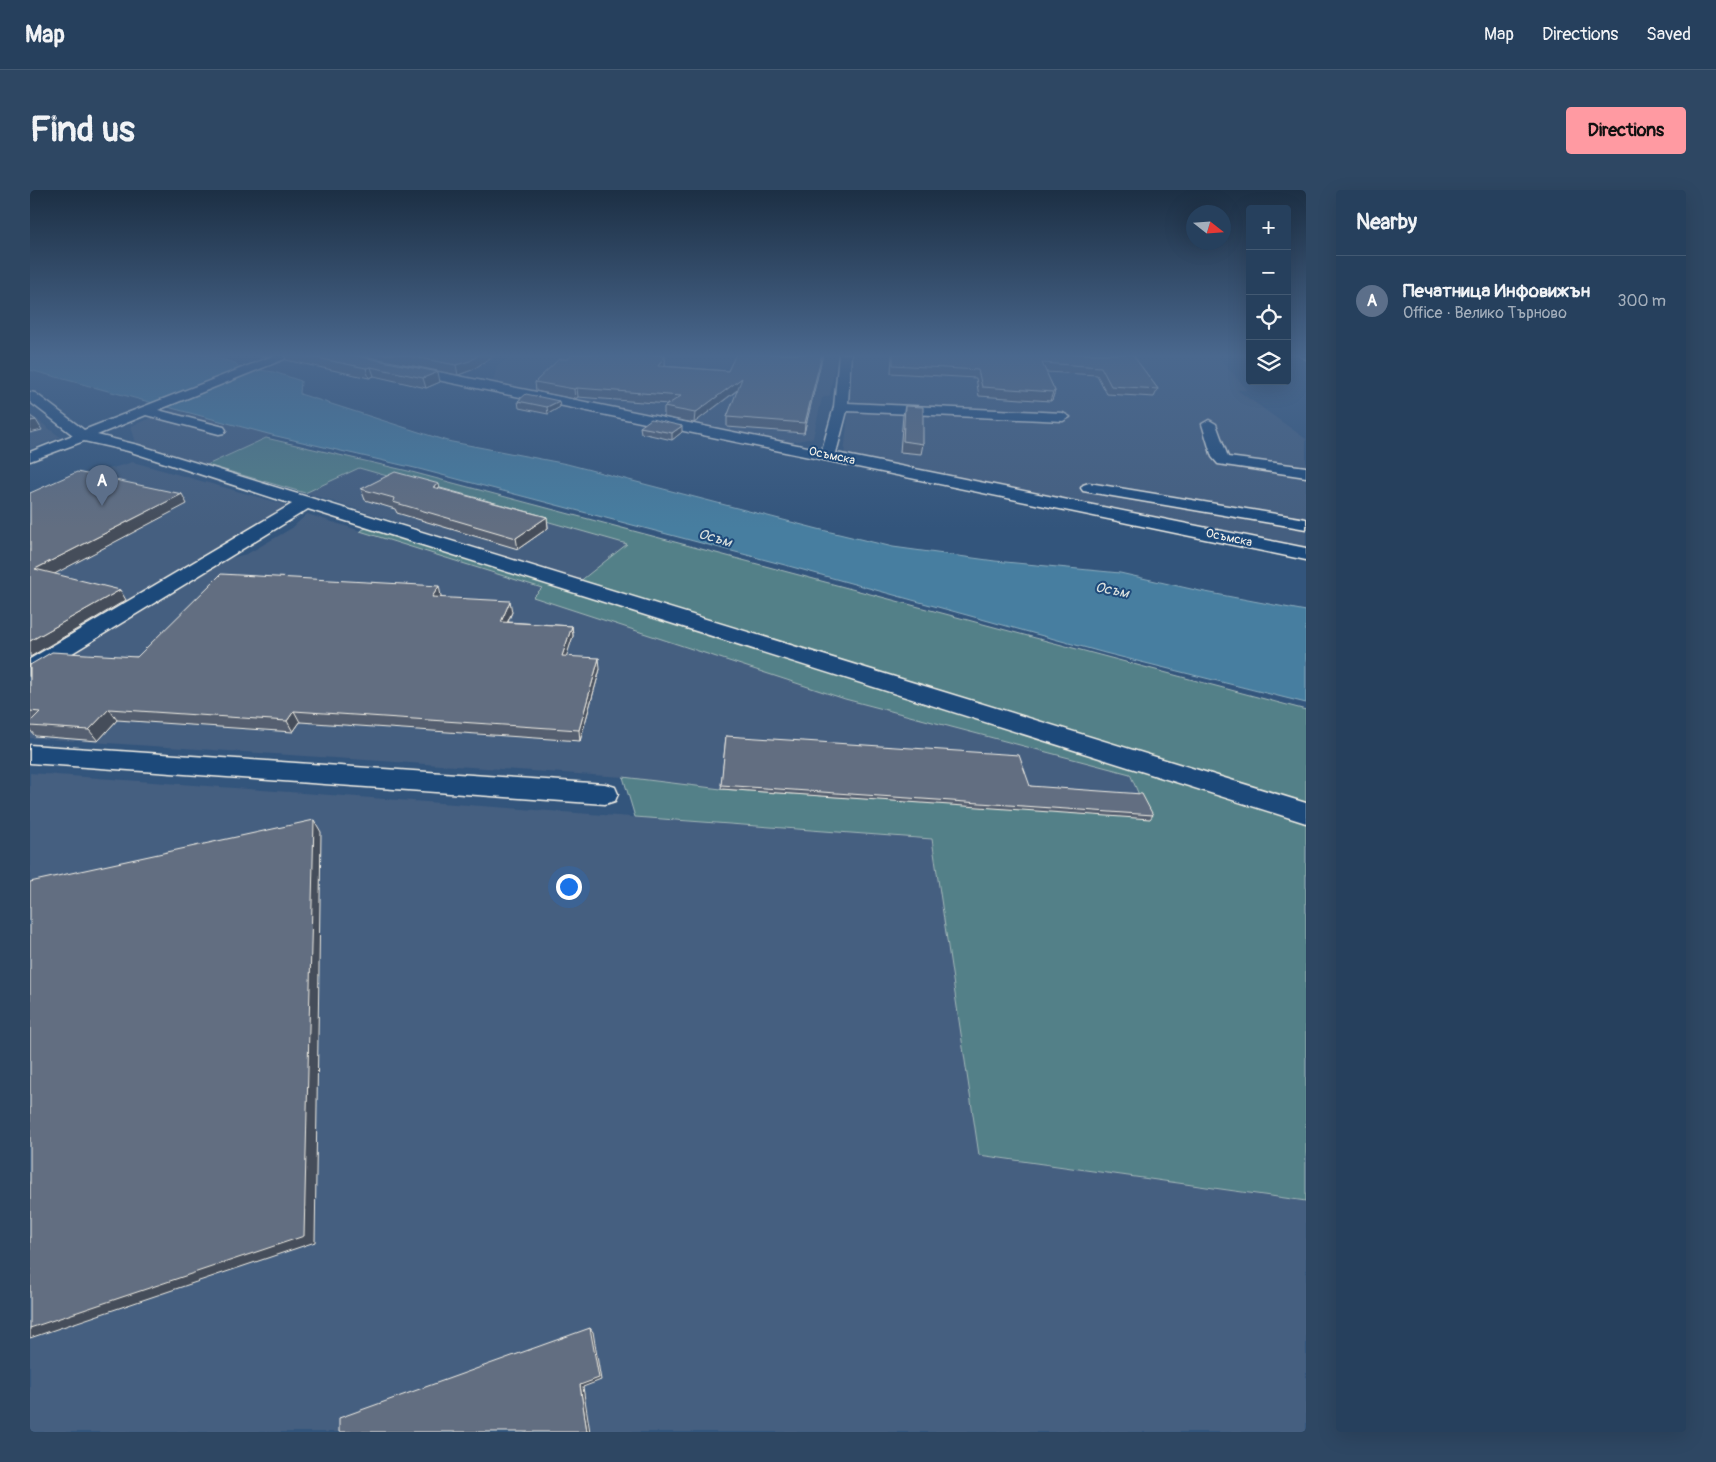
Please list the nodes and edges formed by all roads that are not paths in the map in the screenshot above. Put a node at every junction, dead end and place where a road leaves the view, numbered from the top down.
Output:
1 (51, 412) edge
2 (143, 412) edge
3 (160, 412) edge
4 (612, 412) edge
5 (840, 412) edge
6 (939, 412) edge
7 (1063, 417) dead end
8 (1210, 424) dead end
9 (219, 430) dead end
10 (82, 436) junction
11 (828, 456) junction
12 (30, 457) edge
13 (1306, 472) edge
14 (1089, 488) dead end
15 (306, 503) junction
16 (1306, 524) edge
17 (1306, 554) edge
18 (30, 669) edge
19 (30, 754) edge
20 (605, 794) dead end
21 (1306, 813) edge

1 - 10 street
2 - 10 street
3 - 9 street
4 - 11 street, Осъмска
5 - 11 street
6 - 7 street
8 - 13 street
10 - 12 street
10 - 15 street
11 - 17 street, Осъмска
14 - 16 street
15 - 18 street
15 - 21 street
19 - 20 street

